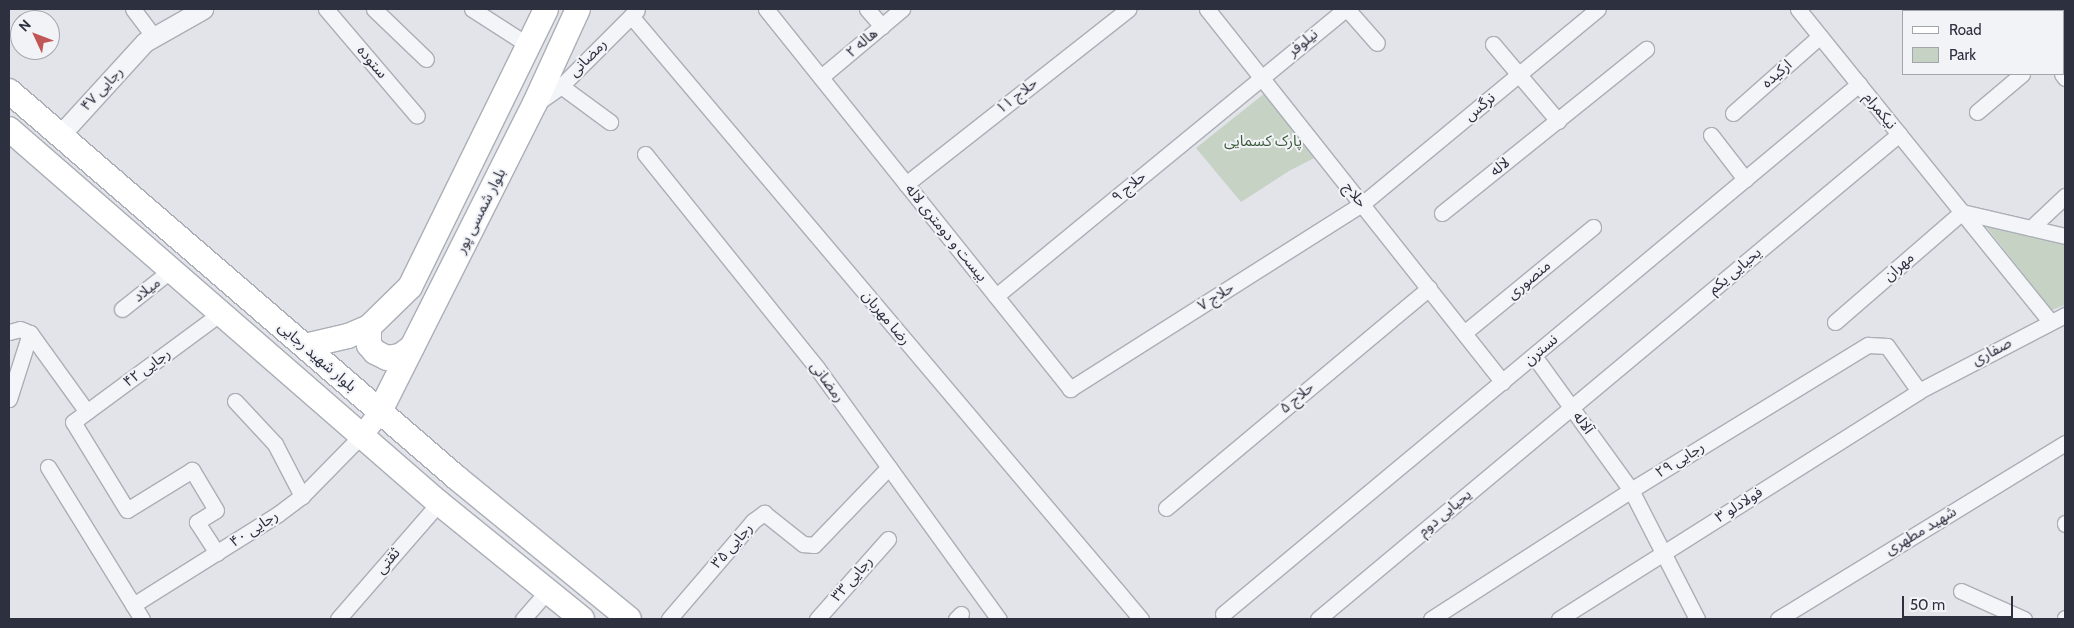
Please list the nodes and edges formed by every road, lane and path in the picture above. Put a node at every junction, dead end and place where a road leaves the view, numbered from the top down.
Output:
1 (133, 9) edge
2 (203, 9) edge
3 (326, 9) edge
4 (374, 9) edge
5 (472, 9) edge
6 (546, 9) edge
7 (578, 9) edge
8 (766, 9) edge
9 (867, 9) edge
10 (902, 9) edge
11 (1128, 9) edge
12 (1207, 9) edge
13 (1346, 9) edge
14 (1598, 9) edge
15 (1798, 9) edge
16 (634, 12) edge
17 (882, 26) junction
18 (1820, 36) junction
19 (149, 40) junction
20 (1377, 43) dead end
21 (1493, 44) dead end
22 (528, 45) junction
23 (1646, 49) dead end
24 (426, 58) dead end
25 (1518, 75) junction
26 (2021, 75) edge
27 (821, 77) junction
28 (1261, 78) junction
29 (1859, 84) junction
30 (561, 86) junction
31 (9, 91) edge
32 (535, 103) junction
33 (1977, 112) dead end
34 (1733, 113) dead end
35 (417, 116) dead end
36 (1558, 121) junction
37 (610, 122) dead end
38 (9, 129) edge
39 (1899, 134) junction
40 (60, 135) junction
41 (1711, 135) dead end
42 (645, 154) dead end
43 (1745, 179) junction
44 (906, 184) junction
45 (2065, 196) edge
46 (1362, 204) junction
47 (1962, 212) junction
48 (1442, 214) dead end
49 (1593, 227) dead end
50 (2030, 228) junction
51 (2065, 236) edge
52 (171, 270) junction
53 (1429, 288) junction
54 (996, 296) junction
55 (122, 309) dead end
56 (221, 314) junction
57 (2065, 315) edge
58 (2050, 321) junction
59 (1835, 322) dead end
60 (369, 327) junction
61 (9, 332) edge
62 (30, 333) junction
63 (1464, 333) junction
64 (305, 346) junction
65 (412, 347) junction
66 (1534, 356) junction
67 (1503, 382) junction
68 (1070, 389) joint
69 (1919, 391) junction
70 (9, 400) edge
71 (235, 401) dead end
72 (1572, 408) junction
73 (380, 411) junction
74 (87, 412) junction
75 (361, 436) junction
76 (2065, 443) edge
77 (48, 467) dead end
78 (889, 467) junction
79 (1631, 490) junction
80 (302, 496) junction
81 (439, 503) junction
82 (1166, 508) dead end
83 (888, 539) dead end
84 (217, 553) junction
85 (1662, 554) junction
86 (547, 591) junction
87 (1961, 591) dead end
88 (134, 605) junction
89 (1223, 614) dead end
90 (142, 619) edge
91 (338, 619) edge
92 (523, 619) edge
93 (582, 619) edge
94 (629, 619) edge
95 (669, 619) edge
96 (817, 619) edge
97 (999, 619) edge
98 (1141, 619) edge
99 (1318, 619) edge
100 (1432, 619) edge
101 (1559, 619) edge
102 (1697, 619) edge
103 (1778, 619) edge
104 (2024, 619) edge

1 - 19 street
2 - 19 street, رجایی ۴۷
3 - 35 street, ستوده
4 - 24 street
5 - 22 street
6 - 22 main road, بلوار شمسی پور
7 - 32 main road, بلوار شمسی پور
8 - 27 street, بیست و دومتری لاله
9 - 17 street
10 - 17 street, هاله ۲
11 - 44 street, حلاج ۱۱
12 - 28 street, حلاج
13 - 20 street
13 - 28 street, نیلوفر
14 - 25 street, نرگس
15 - 18 street, نیکمرام
16 - 30 street, رمضانی
16 - 98 street, رضا مهربان
17 - 27 street, هاله ۲
18 - 29 street, نیکمرام
18 - 34 street, ارکیده
19 - 40 street, رجایی ۴۷
21 - 25 street
22 - 60 main road, بلوار شمسی پور
23 - 36 street, لاله
25 - 36 street
25 - 46 street, نرگس
26 - 33 street
27 - 44 street, بیست و دومتری لاله
28 - 46 street, حلاج
28 - 54 street, حلاج ۹
29 - 39 street, نیکمرام
29 - 43 street, نسترن
30 - 32 street, رمضانی
30 - 37 street
31 - 40 main road, بلوار شهید رجایی
32 - 65 main road, بلوار شمسی پور
36 - 48 street, لاله
38 - 52 main road, بلوار شهید رجایی
39 - 47 street, نیکمرام
39 - 72 street, یحیایی یکم
40 - 64 main road, بلوار شهید رجایی
41 - 43 street
42 - 78 street, رمضانی
43 - 66 street, نسترن
44 - 54 street, بیست و دومتری لاله
45 - 50 street
46 - 53 street, حلاج
46 - 68 street, حلاج ۷
47 - 50 street
47 - 58 street, نیکمرام
47 - 59 street, مهران
49 - 63 street, منصوری
50 - 51 street
52 - 55 street, میلاد
52 - 56 main road, بلوار شهید رجایی
53 - 63 street, حلاج
53 - 82 street, حلاج ۵
54 - 68 street, بیست و دومتری لاله
56 - 74 street, رجایی ۴۲
56 - 75 main road, بلوار شهید رجایی
57 - 58 street, صفاری
58 - 69 street, صفاری
60 - 64 main road, بلوار شمسی پور
60 - 65 main road
61 - 62 street
62 - 70 street
62 - 74 street
63 - 67 street, حلاج
64 - 73 main road, بلوار شهید رجایی
65 - 73 main road, بلوار شمسی پور
66 - 67 street, نسترن
66 - 72 street, آلاله
67 - 89 street, نسترن
69 - 79 street, رجایی ۲۹
69 - 85 street, فولادلو ۳
71 - 80 street
72 - 79 street, آلاله
72 - 99 street, یحیایی دوم
73 - 75 main road
73 - 94 main road, بلوار شهید رجایی
74 - 84 street, رجایی ۴۲
75 - 80 street, رجایی ۴۰
75 - 81 main road, بلوار شهید رجایی
76 - 103 street, شهید مطهری
77 - 88 street
78 - 95 street, رجایی ۳۵
78 - 97 street, رمضانی
79 - 85 street, آلاله
79 - 100 street, رجایی ۲۹
80 - 84 street, رجایی ۴۰
81 - 86 main road, بلوار شهید رجایی
81 - 91 street, ثقتی
83 - 96 street, رجایی ۳۳
84 - 88 street, رجایی ۴۰
85 - 101 street, فولادلو ۳
85 - 102 street, آلاله
86 - 92 street
86 - 93 main road, بلوار شهید رجایی
87 - 104 street
88 - 90 street

